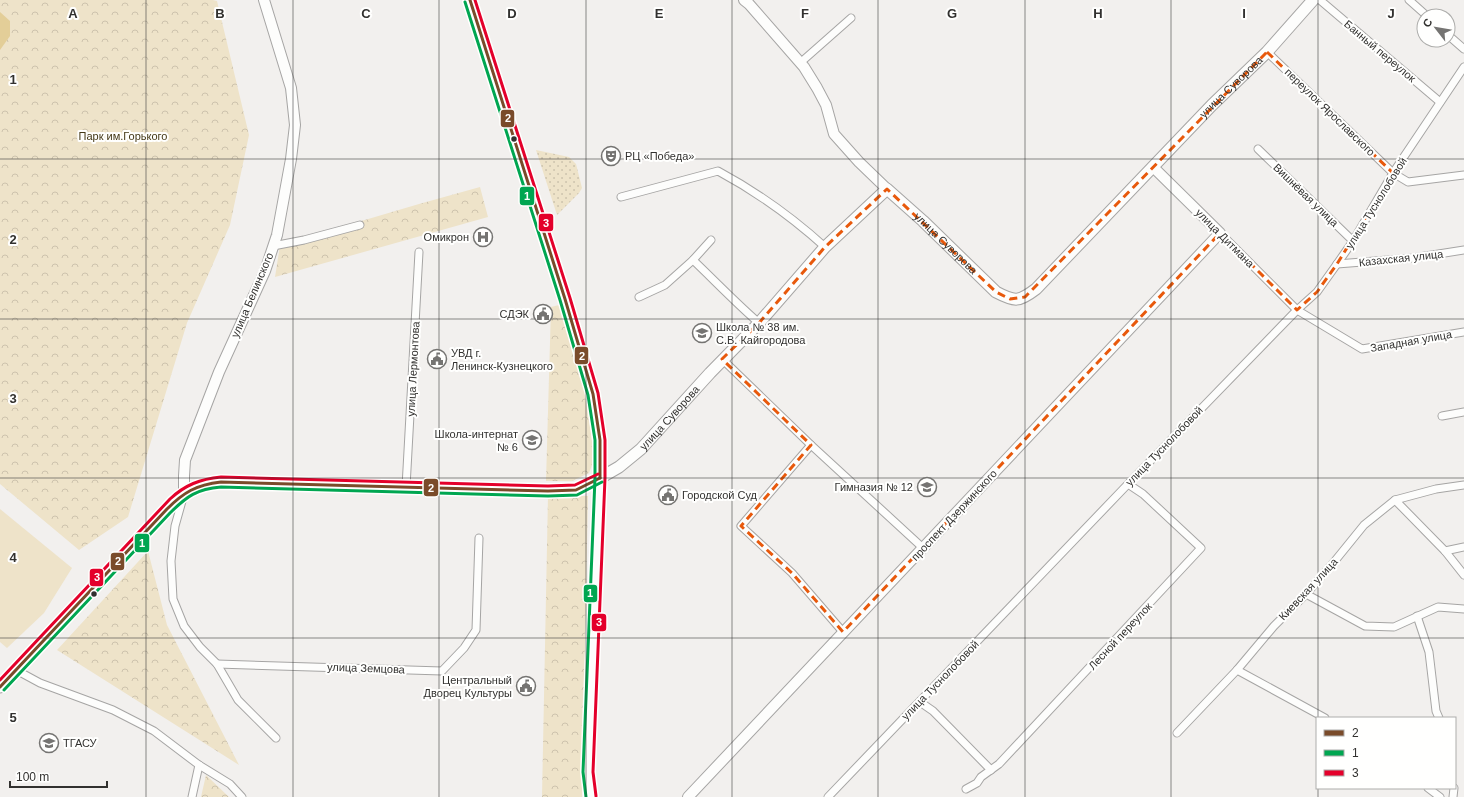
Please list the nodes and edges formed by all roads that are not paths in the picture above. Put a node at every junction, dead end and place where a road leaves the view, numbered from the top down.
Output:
1 (264, 0) edge
2 (470, 0) edge
3 (744, 0) edge
4 (1313, 0) edge
5 (1320, 0) edge
6 (1409, 0) edge
7 (1418, 8) edge
8 (851, 18) dead end
9 (1456, 42) edge
10 (1464, 49) edge
11 (1267, 52) junction
12 (800, 62) junction
13 (1464, 67) edge
14 (1461, 77) edge
15 (1440, 102) junction
16 (1258, 149) dead end
17 (1152, 167) junction
18 (1393, 173) junction
19 (1464, 175) edge
20 (887, 189) junction
21 (621, 197) dead end
22 (360, 225) dead end
23 (1220, 233) junction
24 (711, 240) dead end
25 (1353, 241) junction
26 (273, 246) junction
27 (825, 246) junction
28 (1464, 250) edge
29 (419, 252) dead end
30 (693, 260) junction
31 (1337, 264) junction
32 (639, 297) dead end
33 (1297, 310) junction
34 (759, 324) junction
35 (1464, 332) edge
36 (722, 360) junction
37 (1464, 412) edge
38 (1442, 416) dead end
39 (811, 445) junction
40 (600, 478) junction
41 (1128, 484) junction
42 (1464, 485) edge
43 (406, 487) junction
44 (184, 492) junction
45 (1395, 500) junction
46 (479, 538) dead end
47 (1464, 547) edge
48 (923, 548) junction
49 (1446, 552) junction
50 (1464, 575) edge
51 (1306, 594) junction
52 (1464, 609) edge
53 (1417, 616) junction
54 (843, 632) junction
55 (217, 664) junction
56 (16, 670) junction
57 (1236, 670) junction
58 (0, 687) edge
59 (920, 702) junction
60 (1323, 717) edge
61 (1439, 717) edge
62 (1177, 733) dead end
63 (276, 738) dead end
64 (199, 764) junction
65 (991, 770) junction
66 (1429, 789) edge
67 (966, 790) dead end
68 (192, 797) edge
69 (242, 797) edge
70 (591, 797) edge
71 (688, 797) edge
72 (828, 797) edge
73 (1440, 797) edge

1 - 26 street, улица Белинского
2 - 40 main road
3 - 12 street
4 - 11 main road, улица Суворова
5 - 15 street, Банный переулок
6 - 7 street
8 - 12 street
9 - 10 street
11 - 17 main road, улица Суворова
11 - 18 street, переулок Ярославского
12 - 20 street
13 - 14 street, улица Туснолобовой
14 - 15 street, улица Туснолобовой
15 - 18 street, улица Туснолобовой
16 - 25 street, Вишнёвая улица
17 - 20 main road, улица Суворова
17 - 23 street, улица Дитмана
18 - 19 street, переулок Ярославского
18 - 25 street, улица Туснолобовой
20 - 27 main road, улица Суворова
21 - 27 street
22 - 26 street
23 - 33 street, улица Дитмана
23 - 48 street, проспект Дзержинского
24 - 30 street
25 - 31 street, улица Туснолобовой
26 - 44 street, улица Белинского
27 - 34 main road, улица Суворова
28 - 31 street, Казахская улица
29 - 43 street, улица Лермонтова
30 - 32 street
30 - 34 street
31 - 33 street, улица Туснолобовой
33 - 35 street, Западная улица
33 - 41 street, улица Туснолобовой
34 - 36 main road, улица Суворова
36 - 39 street
36 - 40 main road, улица Суворова
37 - 38 street
39 - 48 street
39 - 54 street
40 - 43 main road, улица Суворова
40 - 70 street
41 - 59 street, улица Туснолобовой
41 - 65 street, Лесной переулок
42 - 45 street, Киевская улица
43 - 44 main road
44 - 55 street
44 - 56 main road
45 - 49 street
45 - 51 street, Киевская улица
46 - 55 street, улица Земцова
47 - 49 street
48 - 54 street, проспект Дзержинского
49 - 50 street
51 - 53 street
51 - 57 street, Киевская улица
52 - 53 street
53 - 61 street
54 - 71 street, проспект Дзержинского
55 - 63 street
56 - 58 main road
56 - 64 street
57 - 60 street
57 - 62 street, Киевская улица
59 - 65 street
59 - 72 street, улица Туснолобовой
64 - 68 street
64 - 69 street
65 - 67 street, Лесной переулок
66 - 73 street

